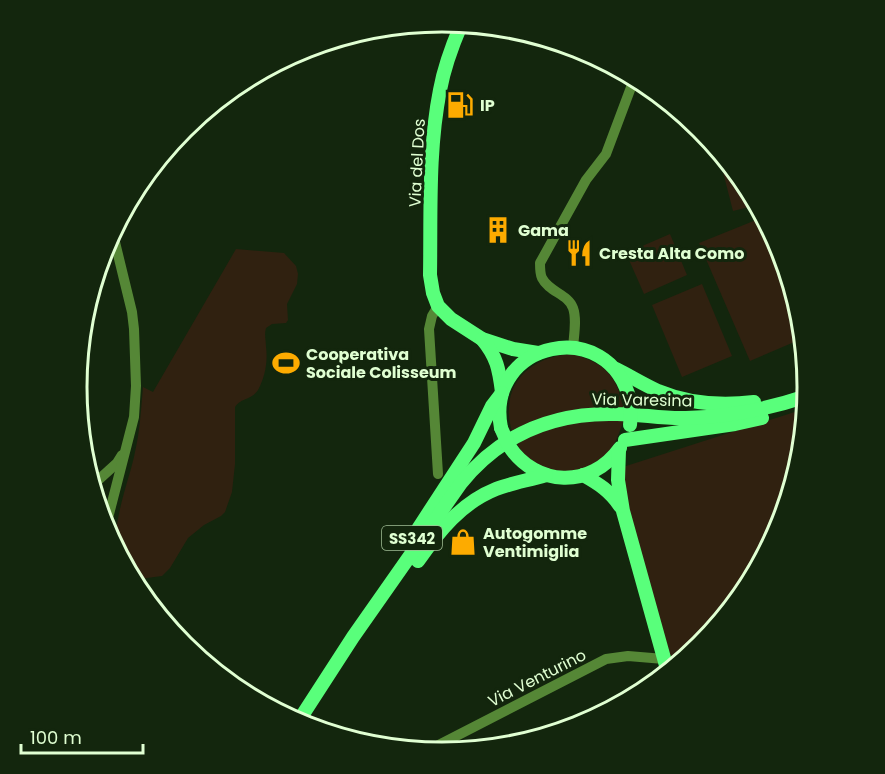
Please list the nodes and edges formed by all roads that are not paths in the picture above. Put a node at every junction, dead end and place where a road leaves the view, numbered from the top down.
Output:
1 (458, 32) edge
2 (632, 86) edge
3 (116, 246) edge
4 (438, 306) junction
5 (482, 339) junction
6 (573, 347) junction
7 (538, 353) junction
8 (614, 369) junction
9 (798, 391) edge
10 (502, 393) junction
11 (797, 399) edge
12 (797, 408) edge
13 (129, 443) junction
14 (622, 445) junction
15 (438, 474) dead end
16 (546, 475) junction
17 (583, 475) junction
18 (99, 480) edge
19 (623, 511) junction
20 (110, 512) edge
21 (665, 664) edge
22 (663, 665) edge
23 (323, 684) junction
24 (303, 714) edge
25 (444, 742) edge

1 - 4 main road, Via del Dos
2 - 6 street
3 - 13 street
4 - 5 main road
4 - 15 street
5 - 7 main road
5 - 10 main road
6 - 7 main road
6 - 8 main road
7 - 10 main road
8 - 9 main road
8 - 14 main road, bridge
10 - 16 main road, bridge
10 - 23 main road, SS342
11 - 23 main road, Via Varesina
12 - 14 main road
13 - 18 street
13 - 20 street
14 - 17 main road
14 - 19 main road
16 - 17 main road
16 - 23 main road, SS342
17 - 19 main road
19 - 21 main road
22 - 25 street, Via Venturino
23 - 24 main road, Via Varesina

